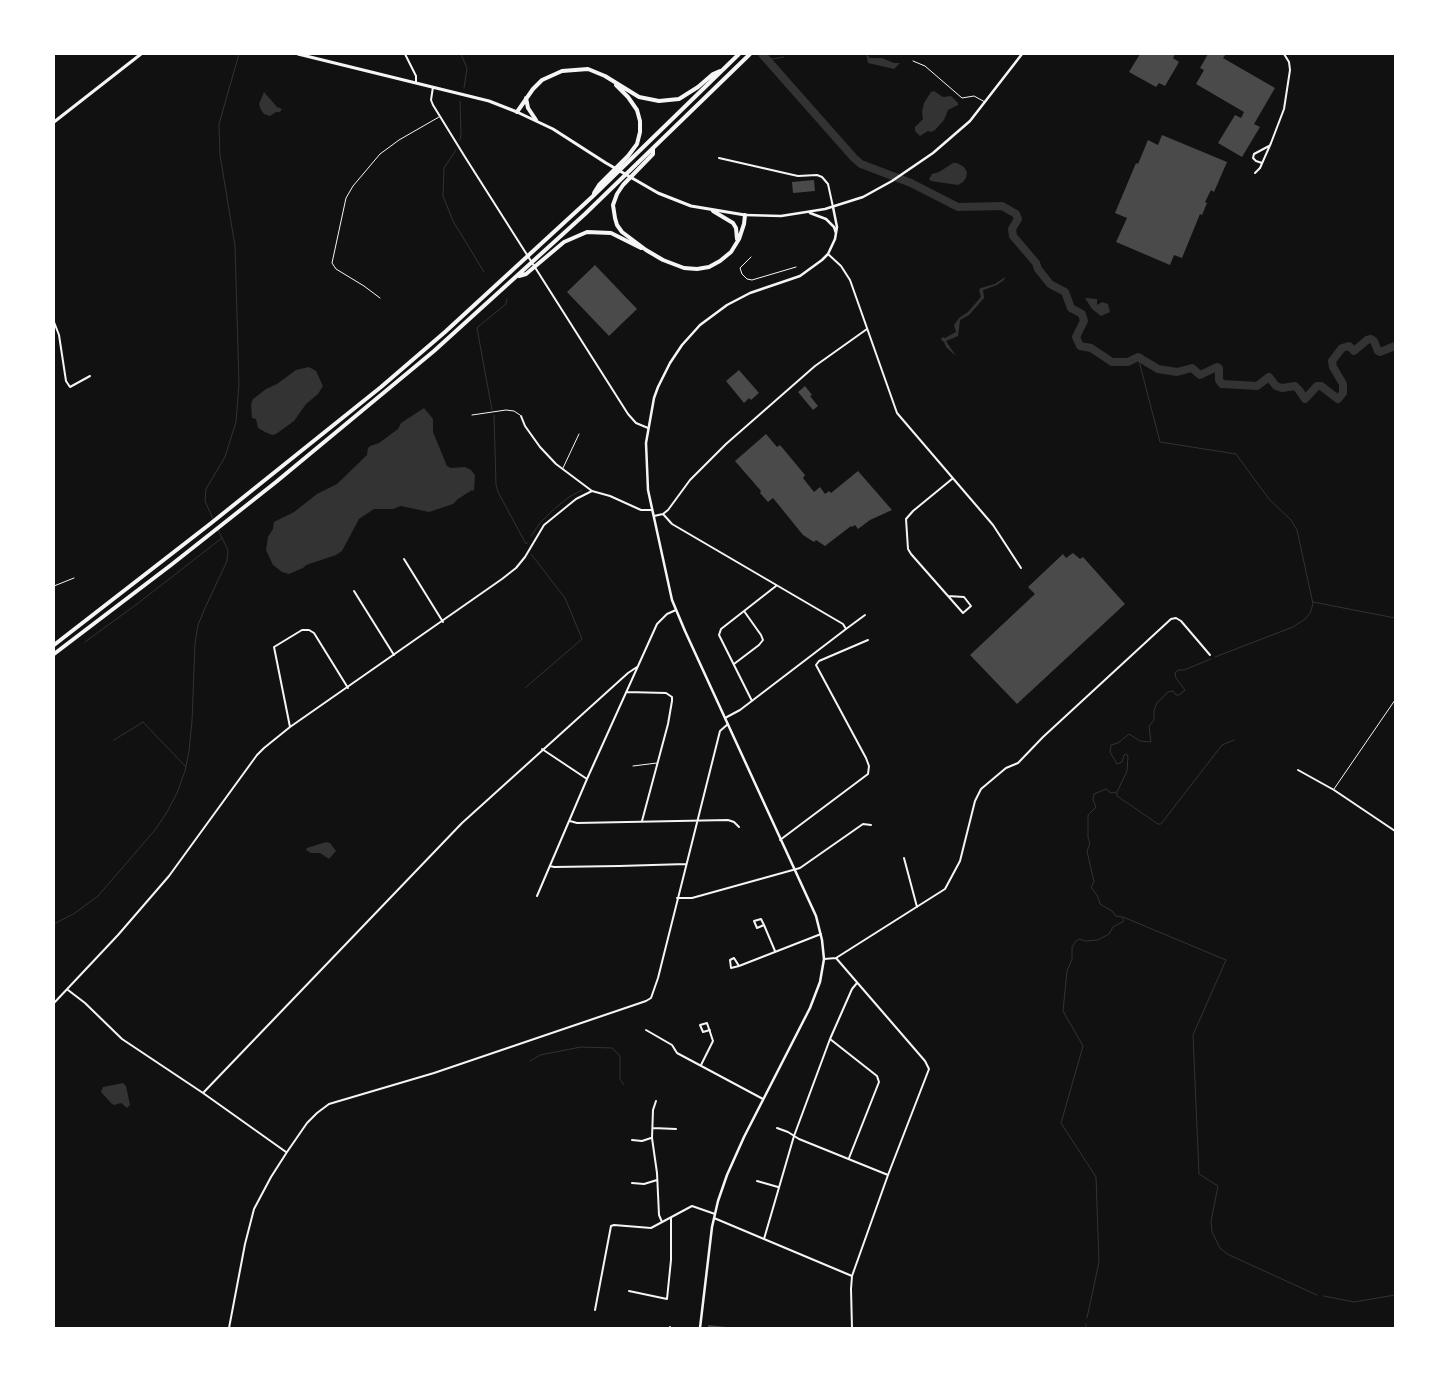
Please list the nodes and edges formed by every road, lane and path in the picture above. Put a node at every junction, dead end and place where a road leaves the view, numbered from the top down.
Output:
1 (141, 54) edge
2 (159, 54) edge
3 (168, 54) edge
4 (298, 54) edge
5 (405, 54) edge
6 (739, 54) edge
7 (750, 54) edge
8 (1022, 54) edge
9 (1284, 54) edge
10 (913, 61) dead end
11 (722, 70) junction
12 (613, 81) junction
13 (416, 82) junction
14 (433, 87) junction
15 (526, 98) junction
16 (985, 102) junction
17 (516, 112) junction
18 (440, 117) junction
19 (536, 120) junction
20 (54, 122) edge
21 (1271, 143) junction
22 (653, 149) junction
23 (719, 158) dead end
24 (1262, 163) junction
25 (1255, 173) dead end
26 (592, 197) junction
27 (833, 207) junction
28 (713, 211) junction
29 (808, 213) junction
30 (745, 215) junction
31 (835, 239) junction
32 (646, 250) junction
33 (731, 252) junction
34 (828, 254) junction
35 (751, 258) dead end
36 (796, 267) dead end
37 (517, 277) junction
38 (380, 298) dead end
39 (54, 322) edge
40 (867, 329) junction
41 (90, 376) dead end
42 (472, 415) dead end
43 (521, 416) joint
44 (648, 428) junction
45 (579, 434) dead end
46 (562, 468) junction
47 (952, 479) junction
48 (592, 491) junction
49 (653, 510) junction
50 (663, 514) junction
51 (654, 516) junction
52 (404, 559) dead end
53 (1021, 568) dead end
54 (74, 578) dead end
55 (54, 586) edge
56 (776, 586) junction
57 (354, 592) dead end
58 (948, 596) junction
59 (676, 610) junction
60 (744, 611) junction
61 (866, 615) dead end
62 (443, 622) junction
63 (846, 628) junction
64 (868, 640) dead end
65 (54, 645) edge
66 (54, 654) edge
67 (394, 655) junction
68 (1210, 655) dead end
69 (734, 664) junction
70 (637, 668) junction
71 (348, 688) junction
72 (626, 692) junction
73 (1395, 700) edge
74 (752, 701) junction
75 (725, 718) junction
76 (728, 724) junction
77 (290, 727) junction
78 (542, 749) junction
79 (658, 763) junction
80 (633, 766) dead end
81 (1298, 770) dead end
82 (587, 779) junction
83 (1334, 790) junction
84 (697, 820) junction
85 (570, 821) junction
86 (642, 821) junction
87 (871, 825) dead end
88 (740, 827) dead end
89 (1395, 831) edge
90 (780, 840) junction
91 (904, 858) dead end
92 (686, 864) junction
93 (550, 866) junction
94 (794, 870) junction
95 (538, 896) dead end
96 (678, 898) junction
97 (917, 907) junction
98 (764, 925) dead end
99 (821, 934) junction
100 (774, 951) junction
101 (824, 958) junction
102 (836, 958) junction
103 (739, 966) dead end
104 (857, 983) junction
105 (68, 990) junction
106 (54, 1003) edge
107 (646, 1030) dead end
108 (710, 1030) dead end
109 (830, 1040) junction
110 (701, 1065) junction
111 (203, 1093) junction
112 (764, 1099) junction
113 (656, 1101) dead end
114 (652, 1128) junction
115 (777, 1128) dead end
116 (676, 1129) dead end
117 (794, 1136) junction
118 (652, 1138) junction
119 (632, 1140) dead end
120 (287, 1152) junction
121 (849, 1158) junction
122 (888, 1175) junction
123 (657, 1180) junction
124 (757, 1181) dead end
125 (632, 1183) dead end
126 (778, 1187) junction
127 (714, 1216) junction
128 (671, 1217) junction
129 (662, 1222) junction
130 (764, 1239) junction
131 (852, 1276) junction
132 (629, 1291) dead end
133 (595, 1310) dead end
134 (229, 1328) edge
135 (700, 1328) edge
136 (852, 1328) edge

1 - 20 main road
2 - 3 path
4 - 13 main road
5 - 13 street
6 - 11 highway
7 - 22 highway
8 - 16 street
9 - 21 street
10 - 16 lane
11 - 12 highway
11 - 26 highway
12 - 15 highway
12 - 26 highway
13 - 14 main road
14 - 17 main road
14 - 18 street
15 - 17 highway
15 - 19 highway
16 - 27 street
17 - 19 main road
18 - 38 lane
18 - 44 street
19 - 28 main road
21 - 24 street
21 - 24 street
22 - 32 highway
22 - 37 highway
23 - 27 street
24 - 25 street
26 - 65 highway
27 - 29 street
27 - 31 street
28 - 30 main road
28 - 33 highway
29 - 30 street
29 - 31 street
30 - 33 highway
31 - 34 street
32 - 33 highway
32 - 37 highway
34 - 40 street
34 - 44 street
35 - 36 lane
37 - 66 highway
39 - 41 street
40 - 47 street
40 - 50 street
42 - 43 lane
43 - 46 street
44 - 49 street
45 - 46 lane
46 - 48 street
47 - 53 street
47 - 58 street
48 - 49 street
48 - 62 street
49 - 51 street
50 - 51 street
50 - 56 street
51 - 59 street
52 - 62 street
54 - 55 lane
56 - 60 street
56 - 63 street
57 - 67 street
58 - 58 street
59 - 70 street
59 - 75 street
60 - 69 street
60 - 69 street
61 - 63 street
62 - 67 street
63 - 74 street
64 - 90 street
67 - 71 street
68 - 97 street
69 - 74 street
70 - 72 street
70 - 78 street
71 - 77 street
71 - 77 street
72 - 79 street
72 - 82 street
73 - 83 lane
74 - 75 street
75 - 76 street
76 - 84 street
76 - 90 street
77 - 105 street
78 - 82 street
78 - 111 street
79 - 80 lane
79 - 86 street
81 - 83 street
82 - 85 street
83 - 89 street
84 - 86 street
84 - 88 street
84 - 92 street
85 - 86 street
85 - 93 street
87 - 94 street
90 - 94 street
91 - 97 street
92 - 93 street
92 - 96 street
93 - 95 street
94 - 96 street
94 - 99 street
96 - 120 street
97 - 102 street
98 - 100 street
99 - 100 street
99 - 101 street
100 - 103 street
101 - 102 street
101 - 112 street
102 - 104 street
104 - 109 street
104 - 122 street
105 - 106 street
105 - 111 street
107 - 110 street
108 - 110 street
109 - 117 street
109 - 121 street
110 - 112 street
111 - 120 street
112 - 127 street
113 - 114 street
114 - 116 street
114 - 118 street
115 - 117 street
117 - 121 street
117 - 126 street
118 - 119 street
118 - 123 street
120 - 134 street
121 - 122 street
122 - 131 street
123 - 125 street
123 - 129 street
124 - 126 street
126 - 130 street
127 - 128 street
127 - 130 street
127 - 135 street
128 - 129 street
128 - 132 street
129 - 133 street
130 - 131 street
131 - 136 street

